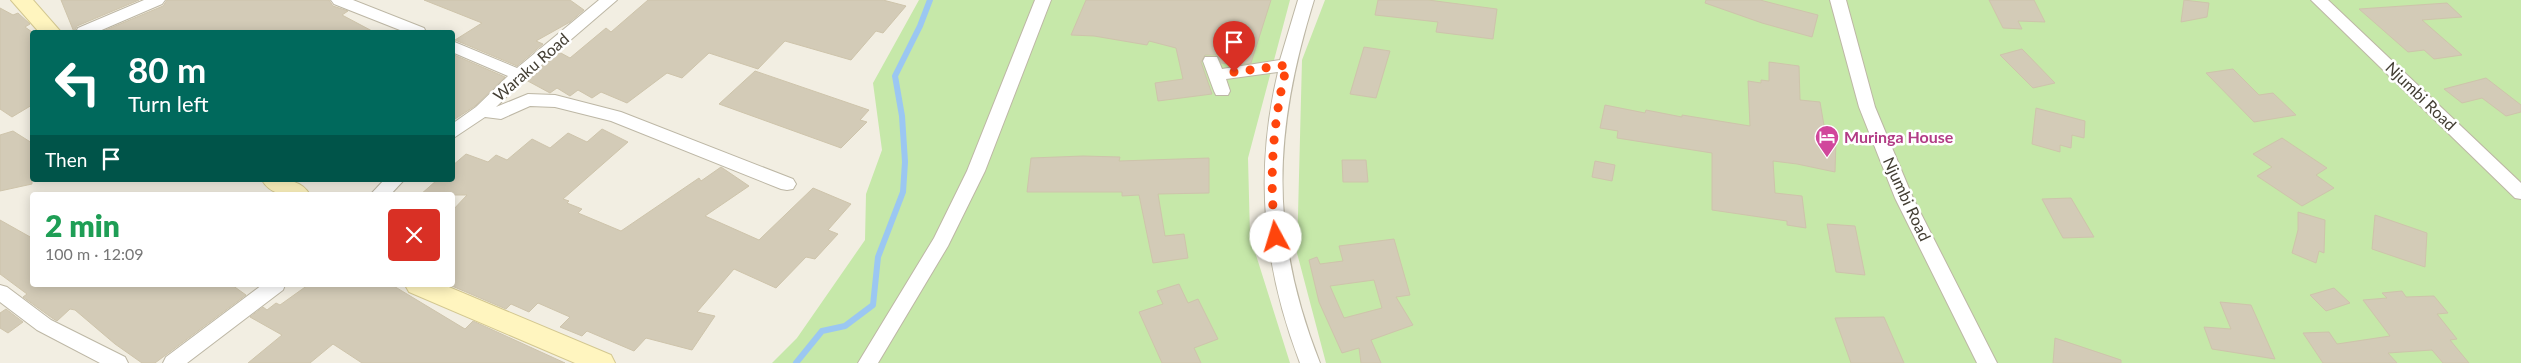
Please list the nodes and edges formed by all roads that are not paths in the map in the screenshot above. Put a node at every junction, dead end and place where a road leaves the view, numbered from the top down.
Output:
1 (21, 0) edge
2 (156, 0) edge
3 (339, 0) edge
4 (609, 0) edge
5 (1043, 0) edge
6 (1306, 0) edge
7 (1838, 0) edge
8 (2319, 0) edge
9 (50, 30) edge
10 (88, 30) edge
11 (413, 30) edge
12 (455, 47) edge
13 (1287, 65) junction
14 (518, 75) junction
15 (1222, 91) dead end
16 (482, 112) junction
17 (455, 130) edge
18 (277, 182) edge
19 (393, 182) edge
20 (787, 184) dead end
21 (293, 192) edge
22 (381, 192) edge
23 (2521, 194) edge
24 (273, 287) edge
25 (423, 287) edge
26 (0, 292) edge
27 (118, 363) edge
28 (172, 363) edge
29 (602, 363) edge
30 (868, 363) edge
31 (1310, 363) edge
32 (1987, 363) edge

1 - 9 street
2 - 10 street
3 - 11 street
4 - 14 street, Waraku Road
5 - 30 street
6 - 13 street
7 - 32 street, Njumbi Road
8 - 23 street, Njumbi Road
12 - 14 street
13 - 15 street
13 - 31 street
14 - 16 street, Waraku Road
16 - 17 street, Waraku Road
16 - 20 street
18 - 21 street
19 - 22 street
24 - 28 street
25 - 29 street
26 - 27 street

